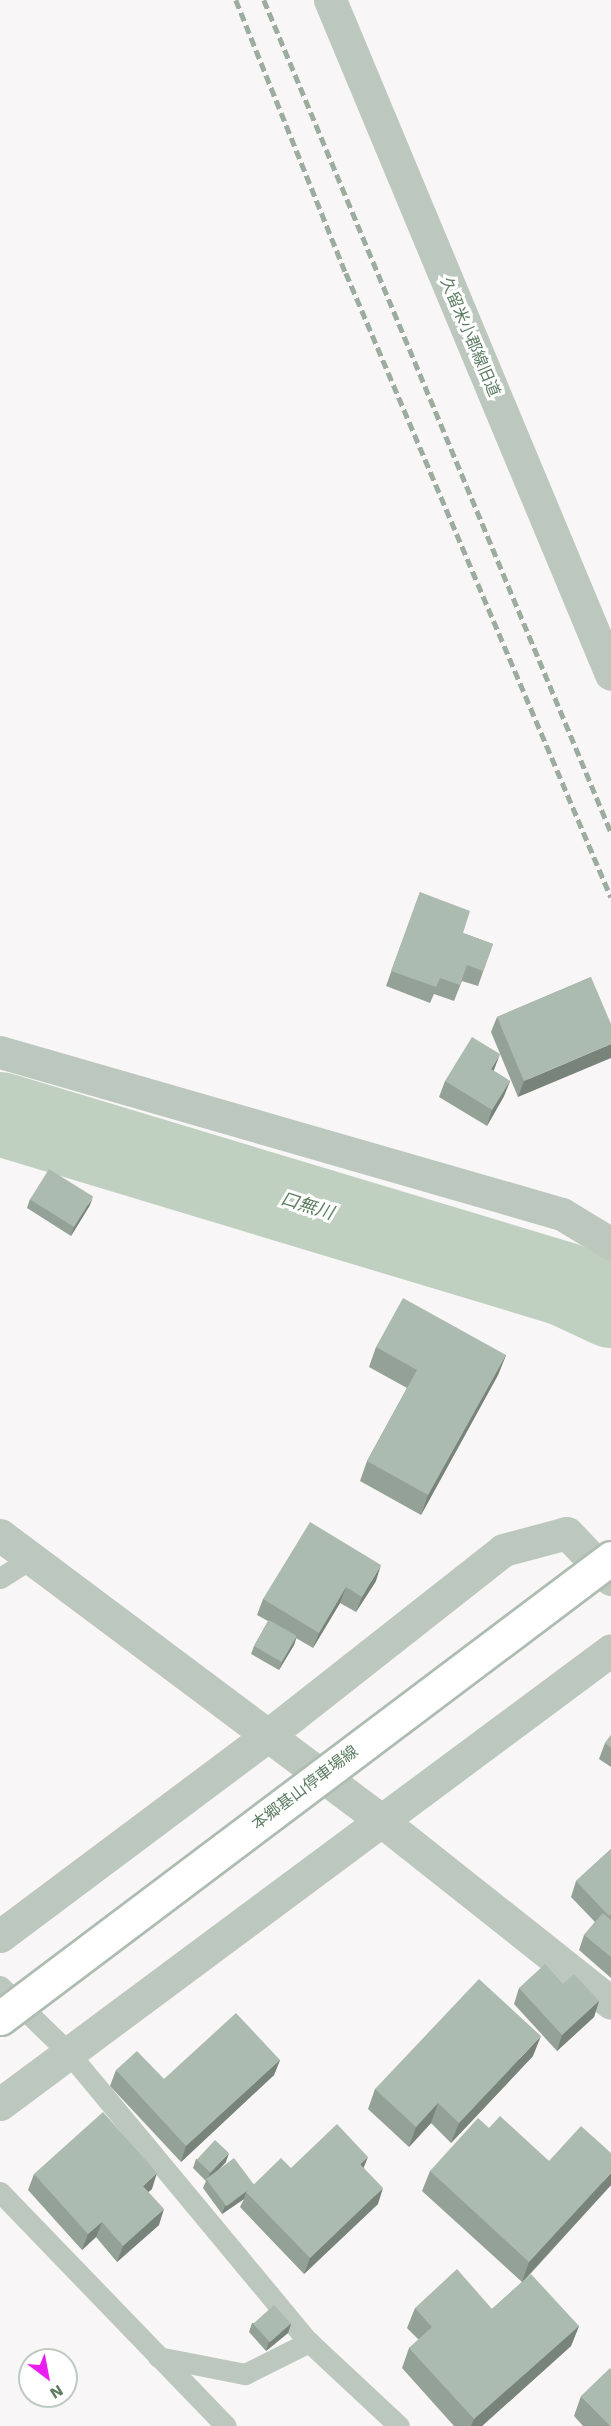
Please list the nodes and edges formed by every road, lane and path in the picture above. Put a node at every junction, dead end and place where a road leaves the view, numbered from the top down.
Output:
1 (330, 0) edge
2 (611, 674) edge
3 (0, 1052) edge
4 (611, 1244) edge
5 (0, 1535) edge
6 (611, 1558) edge
7 (30, 1559) junction
8 (0, 1578) edge
9 (611, 1579) edge
10 (611, 1650) edge
11 (267, 1736) junction
12 (383, 1822) junction
13 (0, 1936) edge
14 (0, 1986) edge
15 (611, 2003) edge
16 (0, 2018) edge
17 (67, 2051) junction
18 (0, 2104) edge
19 (0, 2192) edge
20 (309, 2342) junction
21 (158, 2357) junction
22 (226, 2426) edge
23 (399, 2426) edge

1 - 2 street, 久留米小郡線旧道
3 - 4 street
5 - 7 street
6 - 16 main road, 本郷基山停車場線, bridge
7 - 8 lane
7 - 11 street
9 - 11 street
10 - 12 street
11 - 12 street
11 - 13 street
12 - 15 street
12 - 17 street
14 - 17 lane
17 - 18 street
17 - 20 lane
19 - 21 lane
20 - 21 lane
20 - 23 lane
21 - 22 lane

